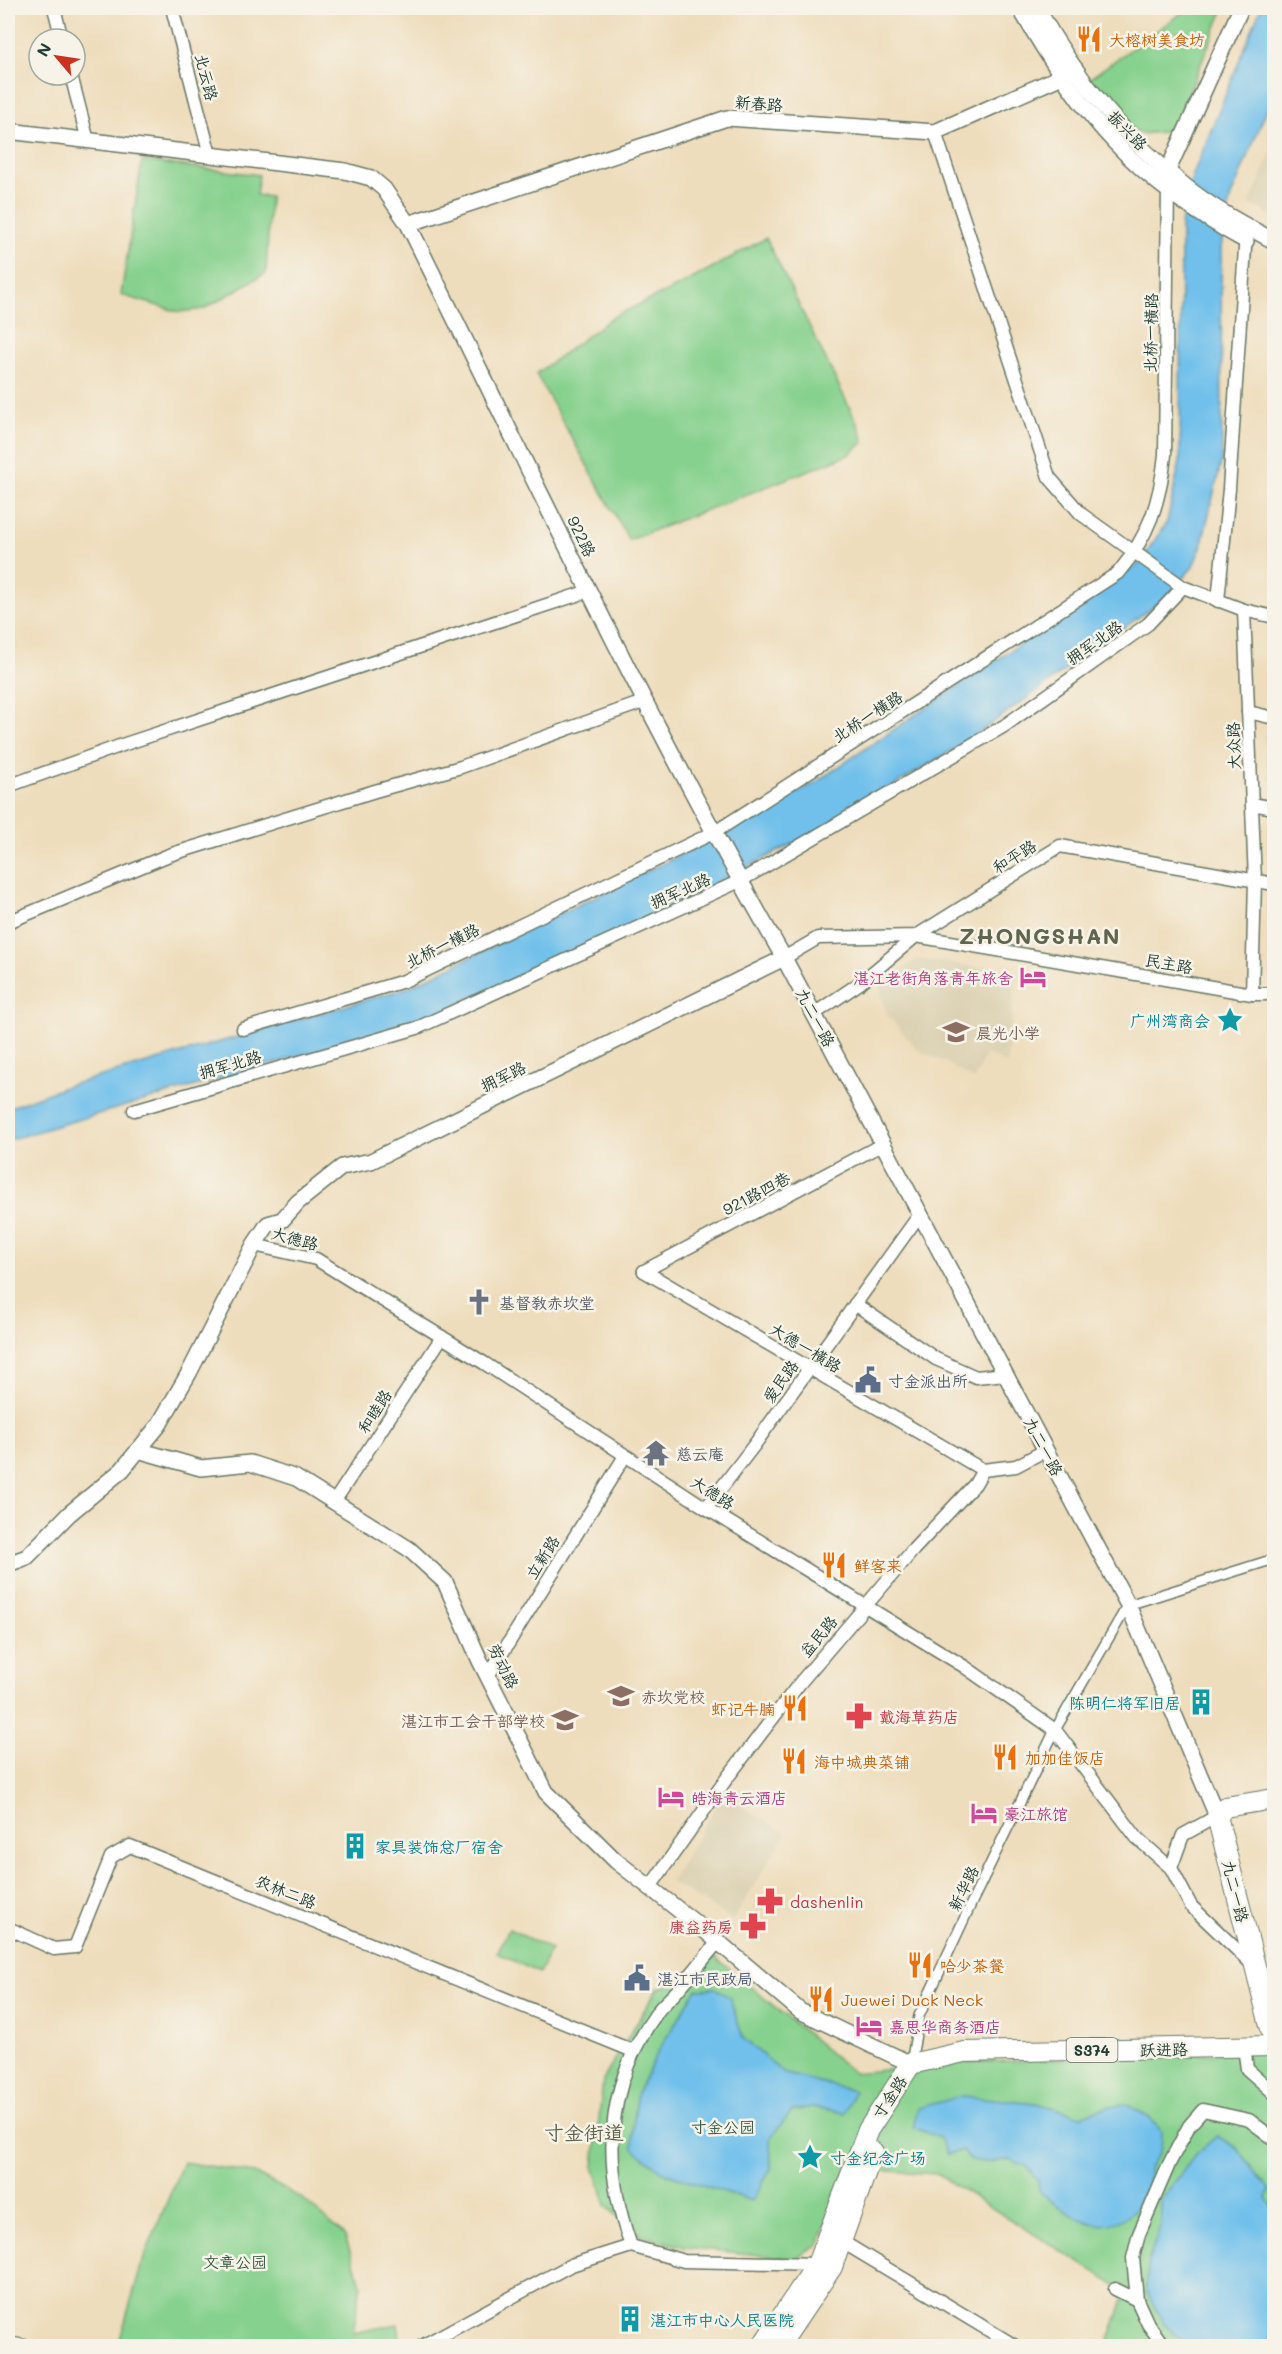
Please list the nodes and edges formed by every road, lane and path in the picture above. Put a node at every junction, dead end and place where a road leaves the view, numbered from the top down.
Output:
1 (54, 8) edge
2 (172, 8) edge
3 (1020, 8) edge
4 (1037, 8) edge
5 (1241, 8) edge
6 (59, 27) edge
7 (1070, 74) junction
8 (74, 87) edge
9 (8, 131) edge
10 (935, 132) junction
11 (87, 141) junction
12 (210, 155) junction
13 (1168, 170) junction
14 (1178, 192) junction
15 (408, 224) junction
16 (1246, 234) junction
17 (1275, 241) edge
18 (1135, 553) junction
19 (1183, 587) junction
20 (589, 591) junction
21 (1218, 601) junction
22 (1244, 610) junction
23 (1275, 617) edge
24 (646, 701) junction
25 (1248, 712) junction
26 (1275, 718) edge
27 (8, 786) edge
28 (1252, 804) junction
29 (1275, 808) edge
30 (715, 832) junction
31 (740, 881) junction
32 (1255, 881) junction
33 (1275, 884) edge
34 (8, 922) edge
35 (916, 936) junction
36 (784, 958) junction
37 (1252, 994) junction
38 (1275, 994) edge
39 (814, 1014) junction
40 (243, 1029) dead end
41 (134, 1110) dead end
42 (884, 1144) junction
43 (920, 1214) junction
44 (254, 1245) junction
45 (644, 1270) joint
46 (855, 1305) junction
47 (442, 1337) junction
48 (810, 1368) junction
49 (1006, 1374) junction
50 (138, 1450) junction
51 (1046, 1450) junction
52 (625, 1456) junction
53 (983, 1470) junction
54 (334, 1502) junction
55 (706, 1508) junction
56 (1275, 1559) edge
57 (8, 1564) edge
58 (865, 1605) junction
59 (1128, 1605) junction
60 (488, 1676) junction
61 (1055, 1730) junction
62 (1275, 1799) edge
63 (1217, 1816) junction
64 (1171, 1868) junction
65 (650, 1887) junction
66 (8, 1928) edge
67 (718, 1942) junction
68 (1256, 1968) junction
69 (1275, 2044) edge
70 (1244, 2047) junction
71 (633, 2051) junction
72 (911, 2064) junction
73 (1275, 2093) edge
74 (1275, 2139) edge
75 (842, 2241) junction
76 (631, 2246) junction
77 (817, 2264) junction
78 (1115, 2289) dead end
79 (1137, 2300) junction
80 (8, 2343) edge
81 (24, 2346) edge
82 (422, 2346) edge
83 (762, 2346) edge
84 (779, 2346) edge
85 (1015, 2346) edge
86 (1164, 2346) edge

1 - 6 street
2 - 12 street, 北云路
3 - 7 street, 振兴路
4 - 7 street, 振兴路
5 - 13 street
7 - 10 street, 新春路
7 - 13 street, 振兴路
7 - 14 street, 振兴路
8 - 11 street
9 - 11 street, 922路
10 - 15 street, 新春路
10 - 18 street
11 - 12 street, 922路
12 - 15 street, 922路
13 - 14 street, 振兴路
14 - 16 street
14 - 18 street, 北桥一横路
15 - 20 street, 922路
16 - 17 street
16 - 21 street
18 - 19 street
18 - 30 street, 北桥一横路
19 - 21 street
19 - 31 street, 拥军北路
20 - 24 street, 922路
20 - 27 street
21 - 22 street
22 - 23 street
22 - 25 street, 大众路
24 - 30 street, 922路
24 - 34 street
25 - 26 street
25 - 28 street, 大众路
28 - 29 street
28 - 32 street, 大众路
30 - 31 street, 922路
30 - 40 street, 北桥一横路
31 - 36 street, 九二一路
31 - 41 street, 拥军北路
32 - 33 street, 和平路
32 - 35 street, 和平路
32 - 37 street, 大众路
35 - 36 street
35 - 37 street, 民主路
35 - 39 street, 和平路
36 - 39 street, 九二一路
36 - 44 street, 拥军路
37 - 38 street, 民主路
39 - 42 street, 九二一路
42 - 43 street, 九二一路
42 - 45 street, 921路四巷
43 - 46 street, 爱民路
43 - 49 street, 九二一路
44 - 47 street, 大德路
44 - 50 street, 拥军路
45 - 48 street, 大德一横路
46 - 48 street, 爱民路
46 - 49 street
47 - 52 street, 大德路
47 - 54 street, 和睦路
48 - 53 street, 大德一横路
48 - 55 street, 爱民路
49 - 51 street, 九二一路
50 - 54 street, 劳动路
50 - 57 street, 拥军路
51 - 53 street
51 - 59 street, 九二一路
52 - 55 street, 大德路
52 - 60 street, 立新路
53 - 58 street, 益民路
54 - 60 street, 劳动路
55 - 58 street, 大德路
56 - 59 street
58 - 61 street, 大德路
58 - 65 street, 益民路
59 - 61 street, 新华路
59 - 63 street, 九二一路
60 - 65 street, 劳动路
61 - 64 street, 大德路
61 - 72 street, 新华路
62 - 63 main road
63 - 64 street
63 - 68 main road, 九二一路 / S374
64 - 68 street
65 - 67 street, 劳动路
66 - 71 street, 农林二路
67 - 71 street
67 - 72 street, 劳动路
68 - 69 main road, 九二一路 / S374
69 - 70 main road, 跃进路 / S374
70 - 72 main road, 跃进路 / S374
70 - 73 street
71 - 76 street
72 - 75 main road, 寸金路
72 - 77 main road, 寸金路
74 - 79 street
75 - 84 main road, 寸金路
75 - 85 street
76 - 77 street
76 - 82 street
77 - 83 main road, 寸金路
78 - 79 street
79 - 86 street
80 - 81 street

